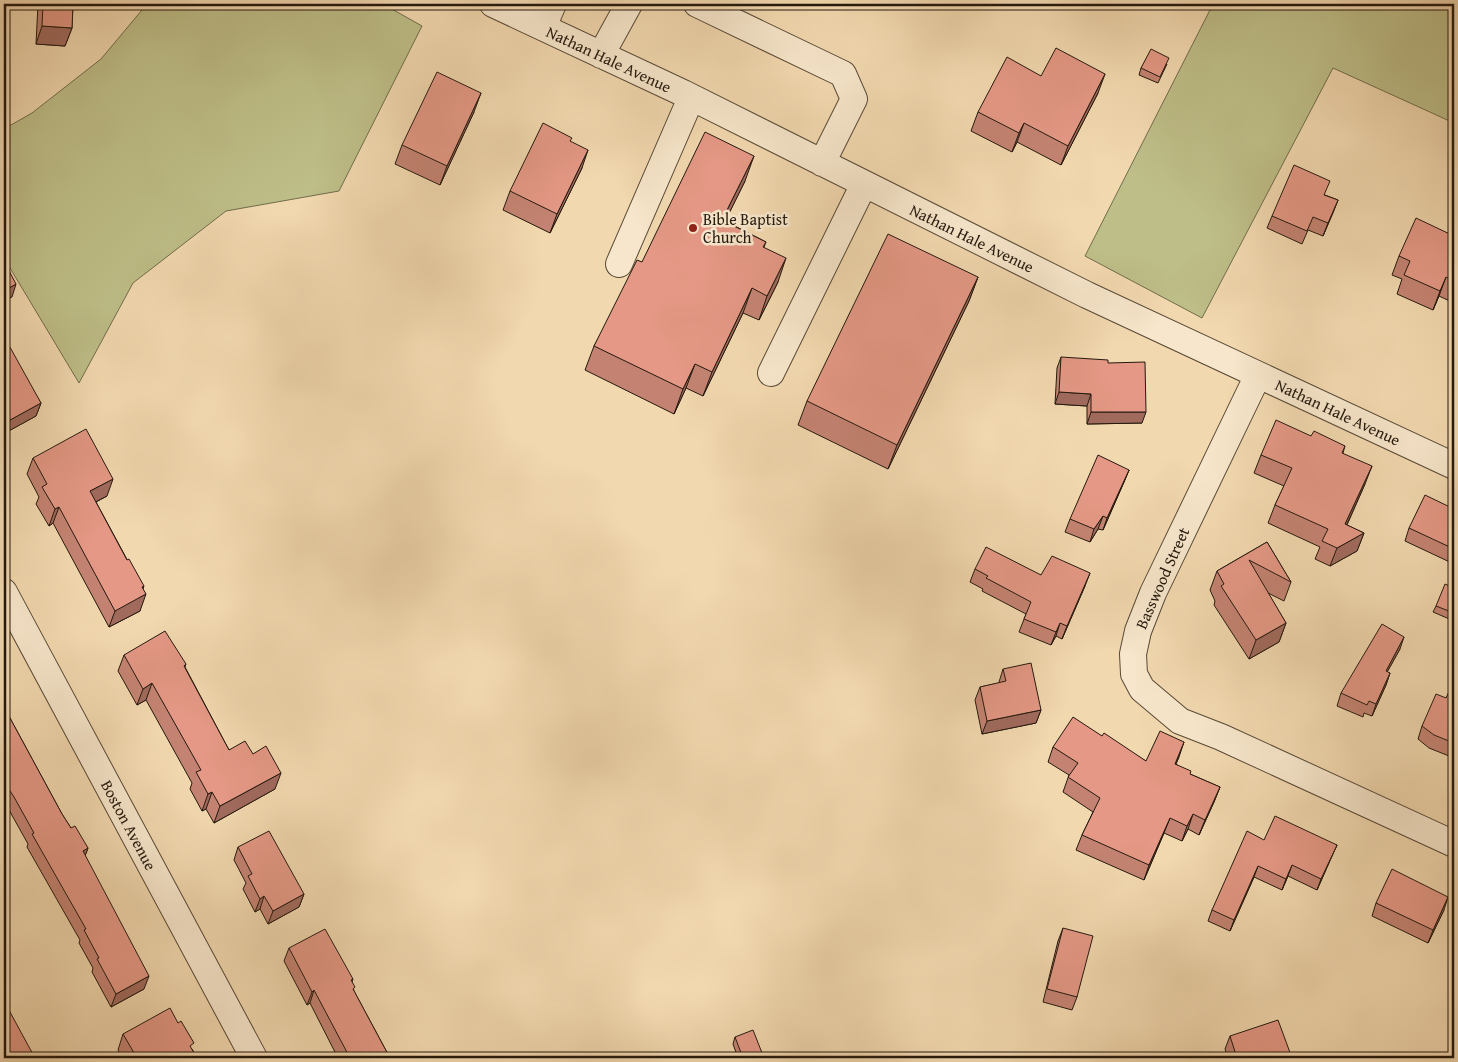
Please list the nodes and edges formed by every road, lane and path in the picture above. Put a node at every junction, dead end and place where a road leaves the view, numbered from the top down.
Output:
1 (493, 4) edge
2 (629, 4) edge
3 (697, 4) edge
4 (548, 15) edge
5 (601, 55) junction
6 (691, 98) junction
7 (822, 163) junction
8 (864, 184) junction
9 (619, 264) dead end
10 (771, 373) dead end
11 (1258, 375) junction
12 (1454, 466) edge
13 (4, 592) edge
14 (1454, 844) edge
15 (254, 1058) edge

1 - 4 street, Nathan Hale Avenue
2 - 5 street
3 - 7 street
4 - 5 street, Nathan Hale Avenue
5 - 6 street, Nathan Hale Avenue
6 - 7 street, Nathan Hale Avenue
6 - 9 street
7 - 8 street, Nathan Hale Avenue
8 - 10 street
8 - 11 street, Nathan Hale Avenue
11 - 12 street, Nathan Hale Avenue
11 - 14 street, Basswood Street
13 - 15 street, Boston Avenue

